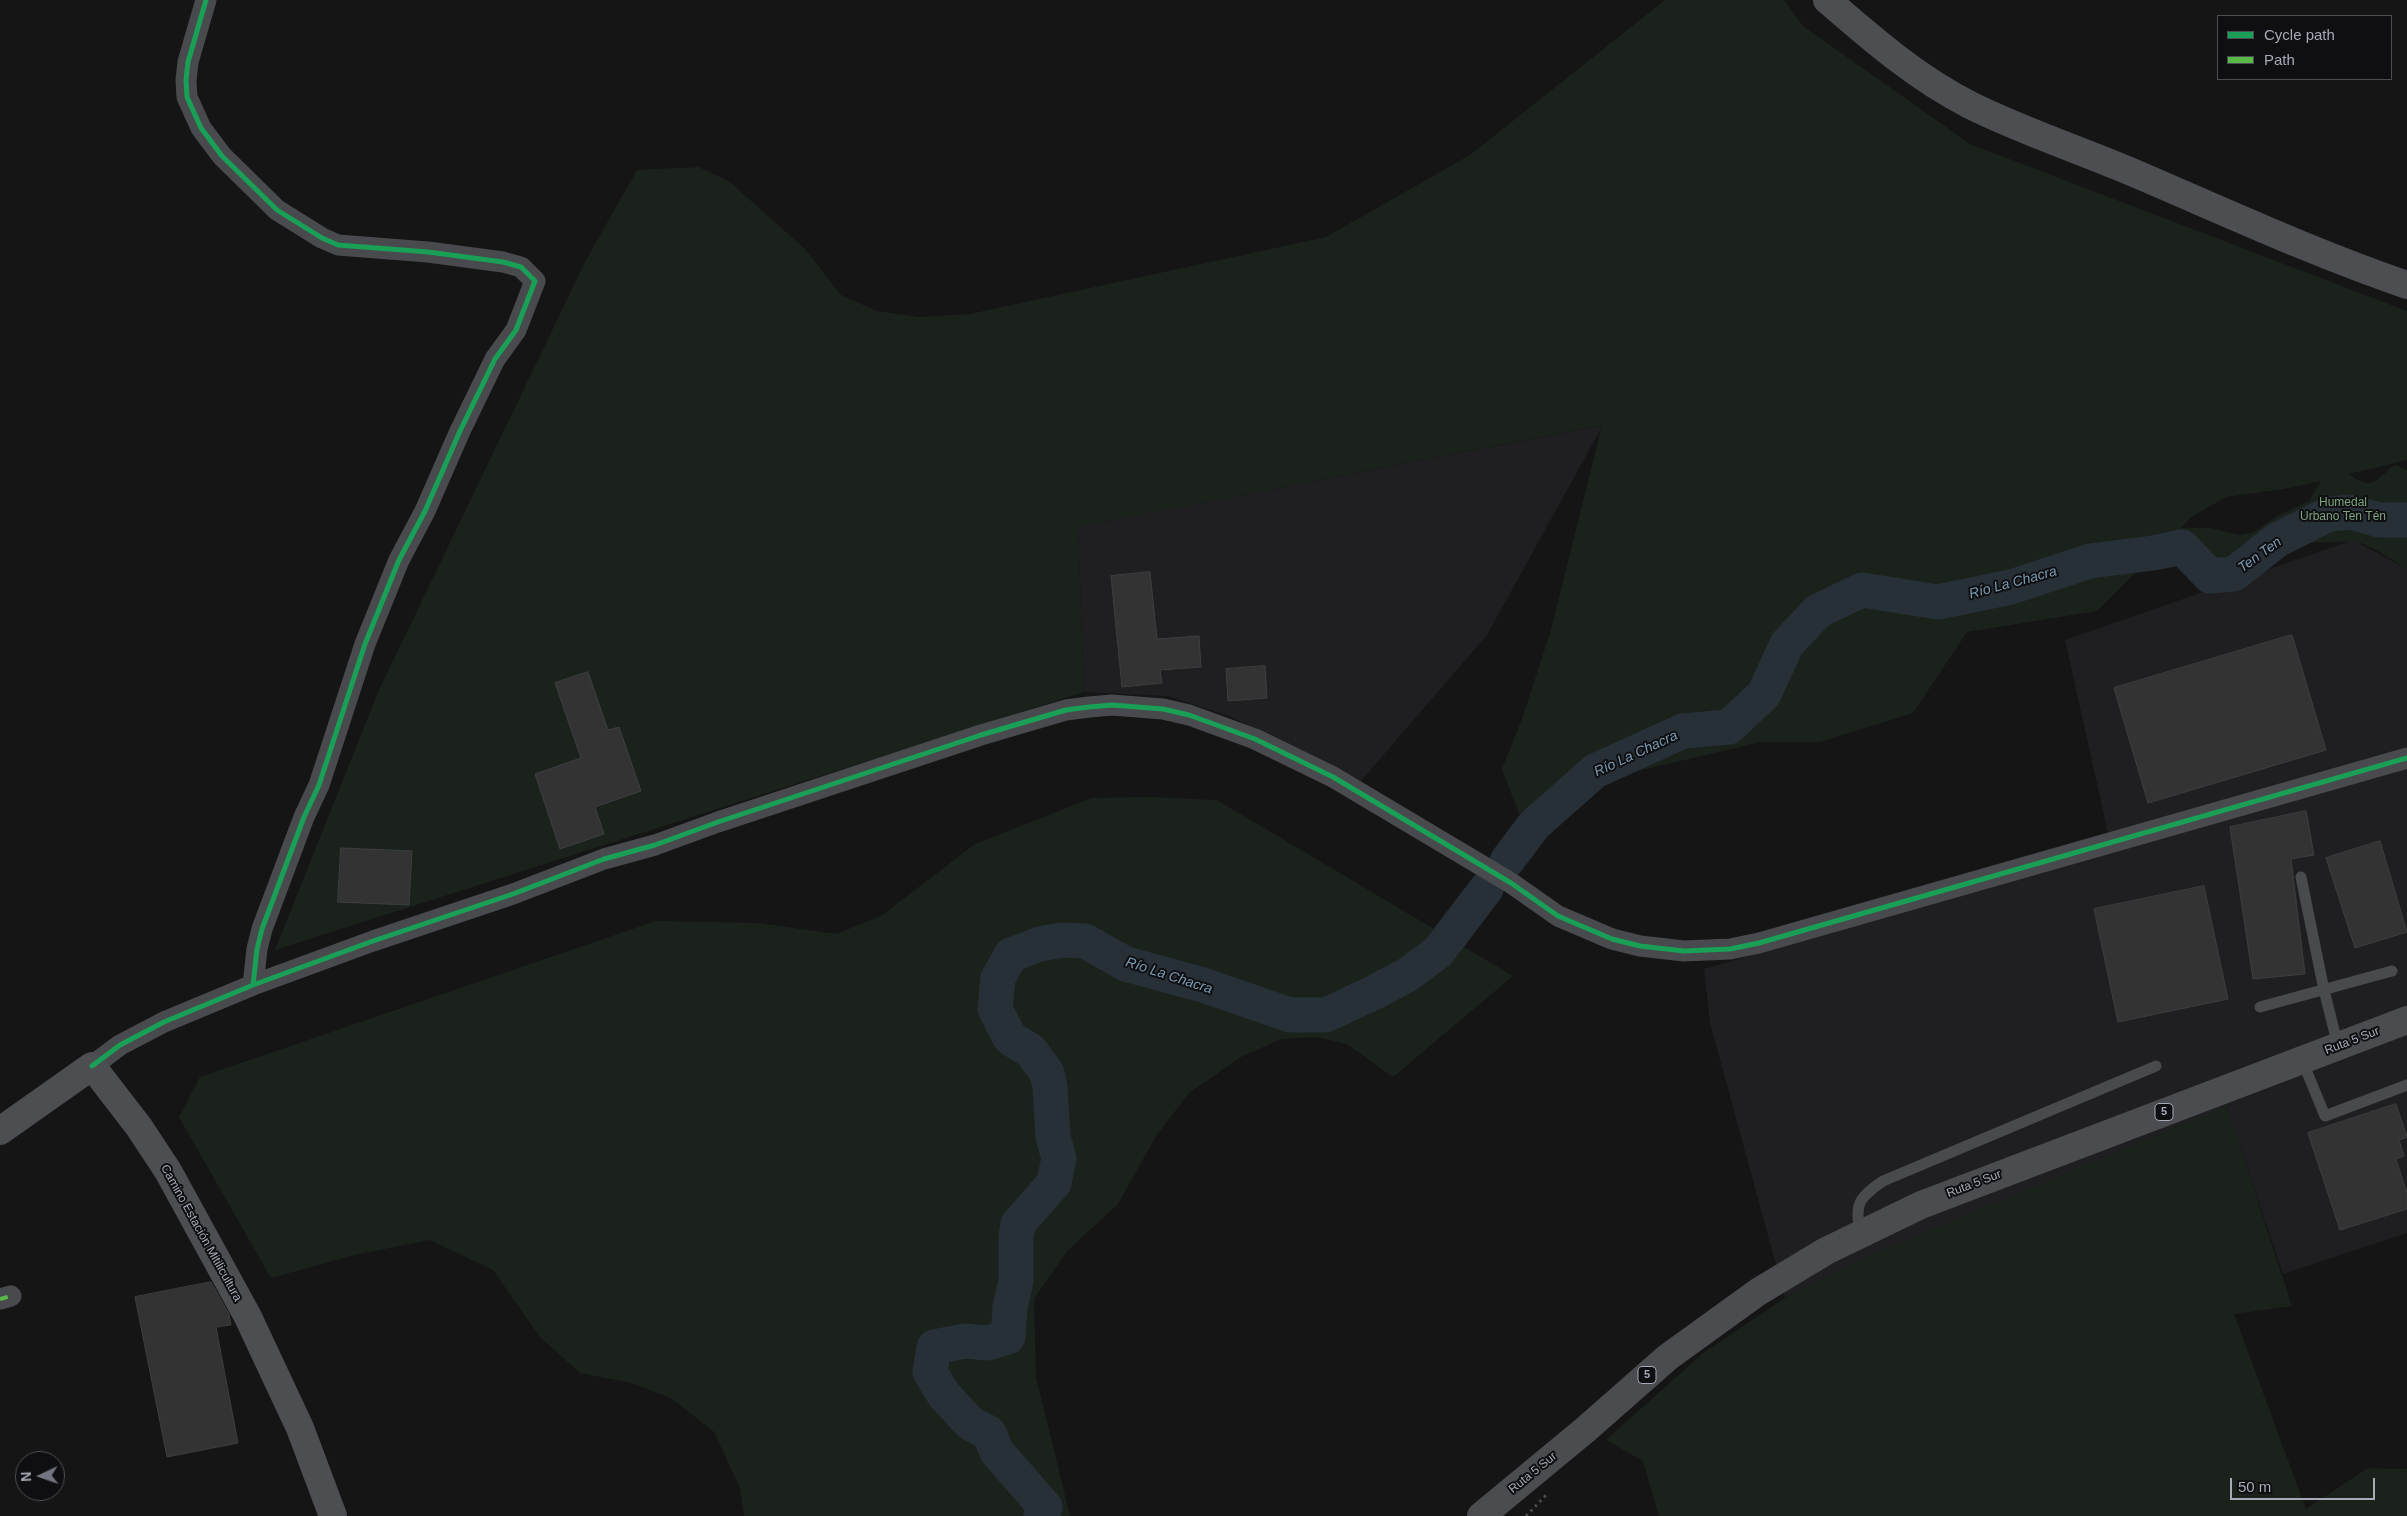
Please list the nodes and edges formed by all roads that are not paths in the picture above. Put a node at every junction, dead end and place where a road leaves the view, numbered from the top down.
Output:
1 (206, 0) edge
2 (1828, 0) edge
3 (2407, 285) edge
4 (2407, 758) edge
5 (2301, 878) dead end
6 (2392, 972) dead end
7 (253, 986) junction
8 (2324, 990) junction
9 (2260, 1007) dead end
10 (2407, 1020) edge
11 (2338, 1046) junction
12 (2302, 1060) junction
13 (92, 1066) junction
14 (2156, 1066) dead end
15 (2407, 1084) edge
16 (0, 1131) edge
17 (1861, 1233) junction
18 (1585, 1430) junction
19 (333, 1516) edge
20 (1481, 1516) edge
21 (1512, 1516) edge

1 - 7 street
2 - 3 street
4 - 7 street
5 - 8 lane
6 - 8 lane
7 - 13 street
8 - 9 lane
8 - 11 lane
10 - 11 highway, Ruta 5 Sur / 5
11 - 12 highway, Ruta 5 Sur / 5
12 - 15 lane
12 - 17 highway, Ruta 5 Sur / 5
13 - 16 street
13 - 19 street, Camino Estación Mitilicultura
14 - 17 lane
17 - 18 highway, Ruta 5 Sur / 5
18 - 20 highway, Ruta 5 Sur / 5
18 - 21 highway, Ruta 5 Sur / 5

